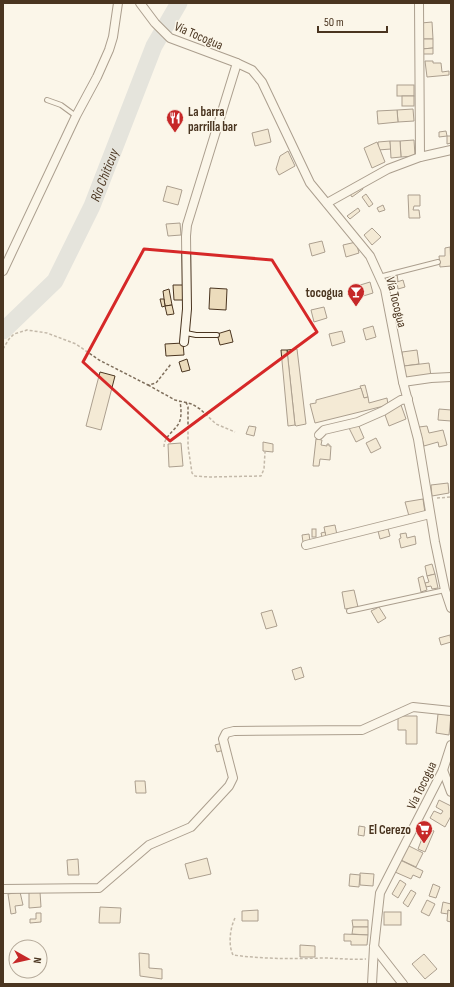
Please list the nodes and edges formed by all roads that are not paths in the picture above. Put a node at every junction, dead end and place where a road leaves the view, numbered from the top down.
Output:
1 (118, 3) edge
2 (140, 3) edge
3 (419, 3) edge
4 (237, 63) junction
5 (47, 100) dead end
6 (76, 116) junction
7 (451, 150) edge
8 (420, 157) junction
9 (327, 203) junction
10 (438, 262) dead end
11 (3, 271) edge
12 (379, 277) junction
13 (186, 333) junction
14 (217, 335) dead end
15 (184, 342) dead end
16 (451, 377) edge
17 (403, 382) junction
18 (408, 400) junction
19 (318, 435) dead end
20 (430, 514) junction
21 (306, 544) dead end
22 (445, 590) junction
23 (451, 608) edge
24 (349, 611) dead end
25 (451, 711) edge
26 (451, 745) edge
27 (443, 770) junction
28 (451, 792) edge
29 (3, 889) edge
30 (374, 947) junction
31 (372, 984) edge
32 (403, 984) edge

1 - 6 street
2 - 4 street, Vía Tocogua
3 - 8 street
4 - 9 street, Vía Tocogua
4 - 13 street
5 - 6 lane
6 - 11 street
7 - 8 street
8 - 9 street
9 - 12 street, Vía Tocogua
10 - 12 lane
12 - 17 street, Vía Tocogua
13 - 14 lane
13 - 15 street
16 - 17 street
17 - 18 street, Vía Tocogua
18 - 19 street
18 - 20 street, Vía Tocogua
20 - 21 street
20 - 22 street, Vía Tocogua
22 - 23 street, Vía Tocogua
22 - 24 lane
25 - 29 street
26 - 27 street, Vía Tocogua
27 - 28 street
27 - 30 street, Vía Tocogua
30 - 31 street, Vía Tocogua
30 - 32 street

